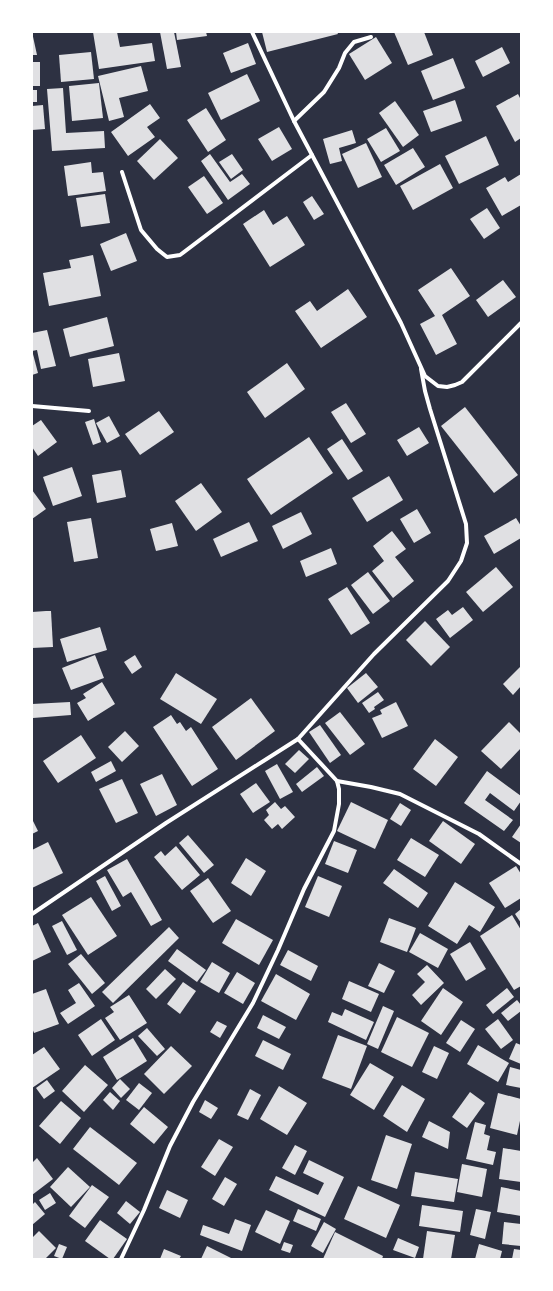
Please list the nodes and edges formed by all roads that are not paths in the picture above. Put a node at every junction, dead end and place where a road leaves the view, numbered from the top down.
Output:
1 (252, 32) edge
2 (371, 37) dead end
3 (294, 120) junction
4 (312, 155) junction
5 (122, 172) dead end
6 (521, 323) edge
7 (421, 369) junction
8 (32, 406) edge
9 (89, 411) dead end
10 (298, 739) junction
11 (337, 781) junction
12 (521, 864) edge
13 (32, 914) edge
14 (122, 1259) edge

1 - 3 street
2 - 3 street
3 - 4 street
4 - 5 street
4 - 7 street
6 - 7 street
7 - 10 street
8 - 9 street
10 - 11 street
10 - 13 street
11 - 12 street
11 - 14 street

